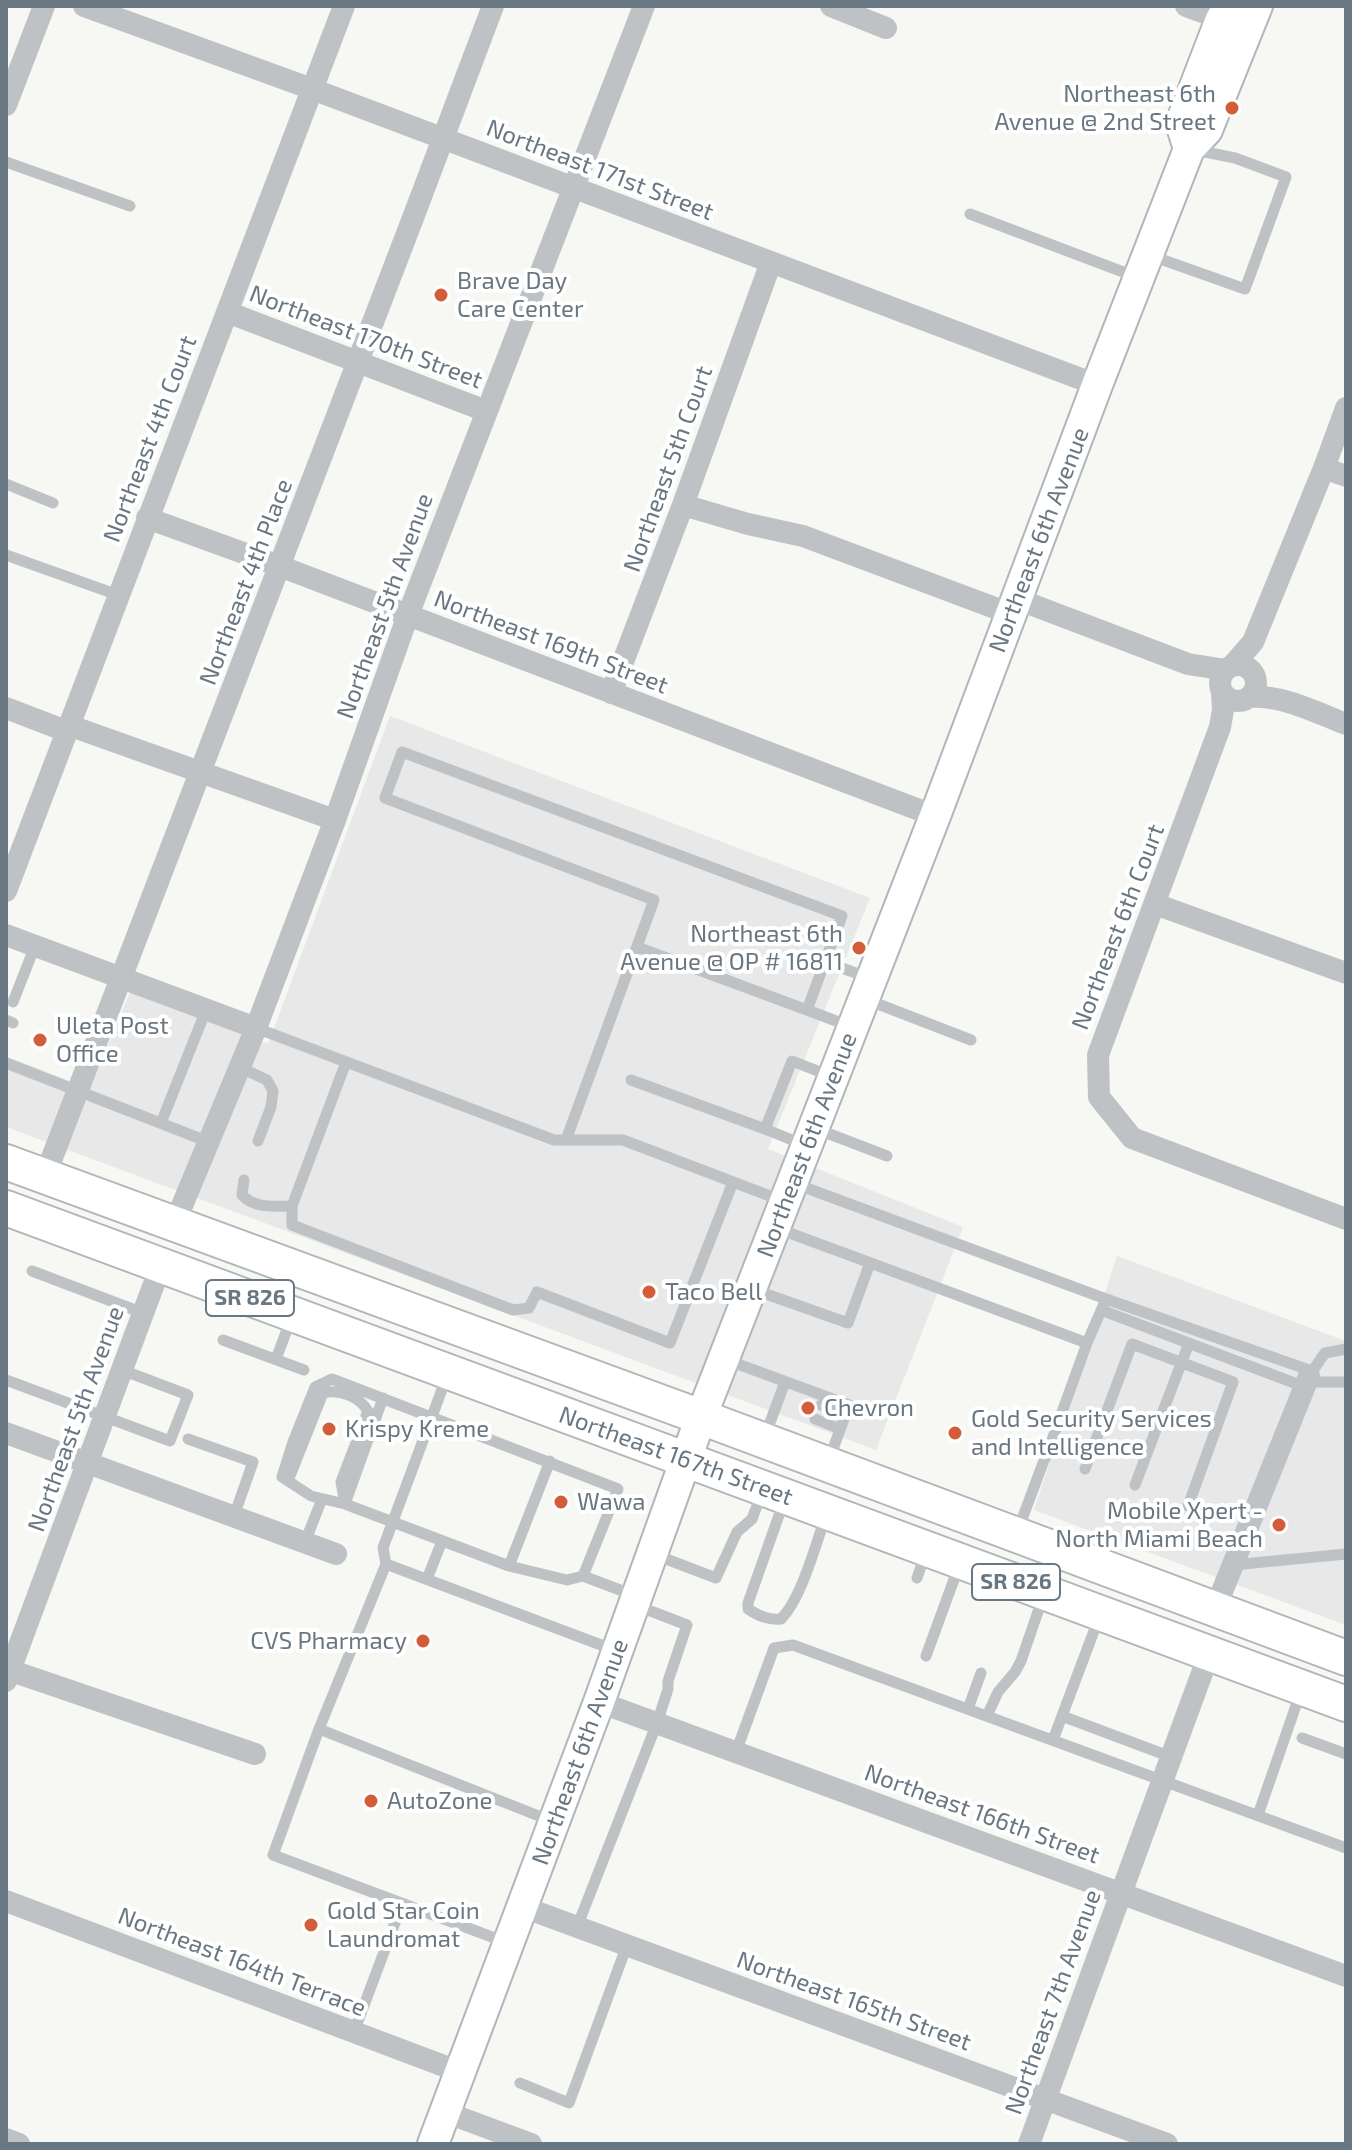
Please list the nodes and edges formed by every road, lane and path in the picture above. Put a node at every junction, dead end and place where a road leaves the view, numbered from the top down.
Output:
1 (44, 6) edge
2 (84, 6) edge
3 (344, 6) edge
4 (493, 6) edge
5 (644, 6) edge
6 (831, 6) edge
7 (1186, 6) edge
8 (1257, 6) edge
9 (1225, 12) edge
10 (886, 28) dead end
11 (312, 89) junction
12 (6, 105) edge
13 (443, 138) junction
14 (1189, 149) junction
15 (6, 162) edge
16 (574, 188) junction
17 (130, 206) dead end
18 (970, 214) dead end
19 (771, 262) junction
20 (1144, 266) junction
21 (227, 312) junction
22 (357, 362) junction
23 (1097, 385) junction
24 (1346, 408) edge
25 (486, 411) junction
26 (1324, 468) junction
27 (1346, 476) edge
28 (6, 484) edge
29 (53, 503) dead end
30 (683, 505) junction
31 (147, 518) junction
32 (6, 555) edge
33 (282, 567) junction
34 (118, 595) junction
35 (1014, 607) junction
36 (408, 615) junction
37 (1238, 683) junction
38 (611, 693) junction
39 (6, 708) edge
40 (1346, 724) edge
41 (67, 728) junction
42 (200, 773) junction
43 (935, 816) junction
44 (335, 820) junction
45 (6, 891) edge
46 (1155, 904) junction
47 (6, 935) edge
48 (35, 946) junction
49 (637, 947) junction
50 (825, 962) junction
51 (1346, 973) edge
52 (122, 979) junction
53 (868, 989) junction
54 (13, 1002) dead end
55 (206, 1010) junction
56 (807, 1010) junction
57 (853, 1027) junction
58 (256, 1028) junction
59 (971, 1040) dead end
60 (346, 1062) junction
61 (6, 1063) edge
62 (239, 1067) junction
63 (834, 1077) junction
64 (631, 1080) dead end
65 (78, 1091) junction
66 (161, 1123) junction
67 (765, 1129) junction
68 (810, 1137) junction
69 (566, 1140) junction
70 (258, 1141) dead end
71 (209, 1142) junction
72 (887, 1156) dead end
73 (6, 1162) edge
74 (45, 1176) junction
75 (244, 1180) dead end
76 (733, 1182) junction
77 (784, 1204) junction
78 (292, 1206) junction
79 (6, 1208) edge
80 (1346, 1219) edge
81 (174, 1225) junction
82 (100, 1242) junction
83 (235, 1247) junction
84 (870, 1263) junction
85 (161, 1265) junction
86 (32, 1271) dead end
87 (751, 1289) junction
88 (1103, 1304) junction
89 (143, 1313) junction
90 (293, 1314) junction
91 (223, 1340) dead end
92 (1087, 1343) junction
93 (1189, 1343) junction
94 (1346, 1349) edge
95 (276, 1359) junction
96 (724, 1359) junction
97 (1182, 1363) junction
98 (122, 1370) junction
99 (304, 1370) dead end
100 (449, 1372) junction
101 (1308, 1379) junction
102 (6, 1380) edge
103 (1346, 1382) edge
104 (783, 1386) junction
105 (794, 1396) dead end
106 (383, 1398) junction
107 (776, 1405) junction
108 (821, 1405) dead end
109 (789, 1409) dead end
110 (846, 1414) junction
111 (432, 1416) junction
112 (105, 1417) junction
113 (701, 1417) junction
114 (815, 1419) dead end
115 (840, 1429) junction
116 (6, 1433) edge
117 (188, 1439) dead end
118 (764, 1440) junction
119 (686, 1459) junction
120 (550, 1461) junction
121 (88, 1463) junction
122 (827, 1464) junction
123 (1085, 1469) dead end
124 (288, 1481) junction
125 (1135, 1485) dead end
126 (774, 1492) junction
127 (322, 1499) junction
128 (345, 1504) junction
129 (1188, 1506) dead end
130 (827, 1512) junction
131 (234, 1516) junction
132 (392, 1521) junction
133 (1016, 1535) junction
134 (442, 1541) junction
135 (305, 1542) junction
136 (336, 1554) dead end
137 (652, 1554) junction
138 (1346, 1554) edge
139 (960, 1561) junction
140 (386, 1564) junction
141 (1233, 1565) junction
142 (509, 1566) junction
143 (583, 1576) junction
144 (427, 1579) junction
145 (1045, 1593) junction
146 (636, 1601) junction
147 (1215, 1609) junction
148 (1111, 1617) junction
149 (1262, 1627) junction
150 (618, 1651) junction
151 (1209, 1654) junction
152 (926, 1656) dead end
153 (1346, 1658) edge
154 (981, 1673) dead end
155 (7, 1674) edge
156 (1303, 1688) junction
157 (599, 1702) junction
158 (1346, 1704) edge
159 (968, 1709) junction
160 (987, 1716) junction
161 (1062, 1716) junction
162 (657, 1723) junction
163 (319, 1729) junction
164 (1302, 1738) dead end
165 (1053, 1740) junction
166 (736, 1752) junction
167 (255, 1754) dead end
168 (1346, 1754) edge
169 (1171, 1757) junction
170 (1162, 1780) junction
171 (1258, 1815) junction
172 (555, 1822) junction
173 (1346, 1848) edge
174 (1121, 1892) junction
175 (6, 1901) edge
176 (402, 1904) junction
177 (523, 1907) junction
178 (577, 1927) junction
179 (509, 1944) junction
180 (627, 1945) junction
181 (1346, 1976) edge
182 (354, 2032) junction
183 (460, 2072) junction
184 (520, 2083) dead end
185 (1045, 2099) junction
186 (445, 2112) junction
187 (6, 2139) edge
188 (19, 2144) edge
189 (433, 2144) edge
190 (531, 2144) edge
191 (1029, 2144) edge
192 (1167, 2144) edge

1 - 12 street
2 - 11 street, Northeast 171st Street
3 - 11 street, Northeast 4th Court
4 - 13 street, Northeast 4th Place
5 - 16 street, Northeast 5th Avenue
6 - 10 street
7 - 9 street
8 - 14 main road, Northeast 6th Avenue
9 - 14 main road, Northeast 6th Avenue
11 - 13 street, Northeast 171st Street
11 - 21 street, Northeast 4th Court
13 - 16 street, Northeast 171st Street
13 - 22 street, Northeast 4th Place
14 - 20 main road, Northeast 6th Avenue
14 - 20 lane
15 - 17 lane
16 - 19 street, Northeast 171st Street
16 - 25 street, Northeast 5th Avenue
18 - 20 lane
19 - 23 street, Northeast 171st Street
19 - 30 street, Northeast 5th Court
20 - 23 main road, Northeast 6th Avenue
21 - 22 street, Northeast 170th Street
21 - 31 street, Northeast 4th Court
22 - 25 street, Northeast 170th Street
22 - 33 street, Northeast 4th Place
23 - 35 main road, Northeast 6th Avenue
24 - 26 street
25 - 36 street, Northeast 5th Avenue
26 - 27 street
26 - 37 street
28 - 29 lane
30 - 35 street
30 - 38 street, Northeast 5th Court
31 - 33 street, Northeast 169th Street
31 - 34 street, Northeast 4th Court
32 - 34 lane
33 - 36 street, Northeast 169th Street
33 - 42 street, Northeast 4th Place
34 - 41 street, Northeast 4th Court
35 - 37 street
35 - 43 main road, Northeast 6th Avenue
36 - 38 street, Northeast 169th Street
36 - 44 street, Northeast 5th Avenue
37 - 40 street
37 - 46 street, Northeast 6th Court
38 - 43 street, Northeast 169th Street
39 - 41 street
41 - 42 street
41 - 45 street, Northeast 4th Court
42 - 44 street
42 - 52 street, Northeast 4th Place
43 - 53 main road, Northeast 6th Avenue
44 - 58 street, Northeast 5th Avenue
46 - 51 street
46 - 80 street, Northeast 6th Court
47 - 48 street
48 - 52 street
48 - 54 lane
49 - 50 lane
49 - 56 lane
49 - 69 lane
50 - 53 lane
50 - 56 lane
52 - 55 street
52 - 65 street, Northeast 4th Place
53 - 57 main road, Northeast 6th Avenue
53 - 59 lane
55 - 58 street
55 - 66 lane
56 - 57 lane
57 - 63 main road, Northeast 6th Avenue
58 - 60 lane
58 - 62 street, Northeast 5th Avenue
60 - 69 lane
60 - 78 lane
61 - 65 lane
62 - 70 lane
62 - 71 street, Northeast 5th Avenue
63 - 67 lane
63 - 68 main road, Northeast 6th Avenue
64 - 67 lane
65 - 66 lane
65 - 74 street, Northeast 4th Place
66 - 71 lane
67 - 68 lane
68 - 72 lane
68 - 77 main road, Northeast 6th Avenue
69 - 76 lane
71 - 81 street, Northeast 5th Avenue
73 - 74 main road, Northeast 167th Street / SR 826
74 - 81 main road, Northeast 167th Street / SR 826
75 - 78 lane
76 - 77 lane
76 - 78 lane
77 - 84 lane
77 - 87 main road, Northeast 6th Avenue
77 - 88 lane
79 - 82 main road, Northeast 167th Street / SR 826
81 - 82 main road
81 - 83 main road, Northeast 167th Street / SR 826
82 - 85 main road, Northeast 167th Street / SR 826
83 - 85 main road
83 - 113 main road, Northeast 167th Street / SR 826
84 - 87 lane
84 - 92 lane
85 - 89 street, Northeast 5th Avenue
85 - 90 main road, Northeast 167th Street / SR 826
86 - 89 lane
87 - 96 main road, Northeast 6th Avenue
88 - 92 lane
88 - 93 lane
88 - 101 lane
89 - 98 street, Northeast 5th Avenue
90 - 95 lane
90 - 100 main road, Northeast 167th Street / SR 826
91 - 95 lane
92 - 133 lane
93 - 97 lane
93 - 101 lane
94 - 101 lane
95 - 99 lane
96 - 104 lane
96 - 113 main road, Northeast 6th Avenue
97 - 123 lane
97 - 125 lane
97 - 129 lane
98 - 112 street, Northeast 5th Avenue
98 - 112 lane
100 - 111 lane
100 - 119 main road, Northeast 167th Street / SR 826
101 - 103 lane
101 - 141 street
102 - 112 lane
104 - 105 lane
104 - 107 lane
104 - 110 lane
106 - 111 lane
106 - 124 lane
106 - 128 lane
107 - 109 lane
107 - 118 lane
108 - 110 lane
110 - 115 lane
111 - 120 lane
111 - 132 lane
112 - 121 street, Northeast 5th Avenue
113 - 118 main road, Northeast 167th Street / SR 826
113 - 119 main road, Northeast 6th Avenue
114 - 115 lane
115 - 122 lane
116 - 121 street
117 - 131 lane
118 - 122 main road, Northeast 167th Street / SR 826
119 - 126 main road, Northeast 167th Street / SR 826
119 - 137 main road, Northeast 6th Avenue
120 - 142 lane
120 - 143 lane
121 - 131 street
121 - 155 street, Northeast 5th Avenue
122 - 133 main road, Northeast 167th Street / SR 826
124 - 127 lane
124 - 128 lane
126 - 130 main road, Northeast 167th Street / SR 826
126 - 130 lane
126 - 137 lane
127 - 128 lane
127 - 135 lane
128 - 132 lane
130 - 139 main road, Northeast 167th Street / SR 826
131 - 135 street
132 - 134 lane
132 - 140 lane
133 - 147 main road, Northeast 167th Street / SR 826
134 - 142 lane
134 - 144 lane
135 - 136 street
137 - 146 main road, Northeast 6th Avenue
138 - 141 lane
139 - 145 main road, Northeast 167th Street / SR 826
139 - 152 lane
140 - 144 lane
140 - 163 lane
141 - 147 street
142 - 143 lane
143 - 146 lane
144 - 150 lane
145 - 148 main road, Northeast 167th Street / SR 826
145 - 160 lane
146 - 150 main road, Northeast 6th Avenue
146 - 162 lane
147 - 148 main road
147 - 149 main road, Northeast 167th Street / SR 826
148 - 151 main road, Northeast 167th Street / SR 826
148 - 161 lane
149 - 151 main road
149 - 153 main road, Northeast 167th Street / SR 826
150 - 157 main road, Northeast 6th Avenue
151 - 156 main road, Northeast 167th Street / SR 826
151 - 169 street, Northeast 7th Avenue
154 - 159 lane
155 - 167 street
156 - 158 main road, Northeast 167th Street / SR 826
156 - 171 lane
157 - 162 street, Northeast 166th Street
157 - 172 main road, Northeast 6th Avenue
159 - 160 lane
159 - 166 lane
160 - 165 lane
161 - 165 lane
161 - 169 lane
162 - 166 street, Northeast 166th Street
162 - 178 lane
163 - 172 lane
163 - 176 lane
164 - 168 lane
165 - 170 lane
166 - 174 street, Northeast 166th Street
169 - 170 street, Northeast 7th Avenue
170 - 171 lane
170 - 174 street, Northeast 7th Avenue
171 - 173 lane
172 - 177 main road, Northeast 6th Avenue
174 - 181 street, Northeast 166th Street
174 - 185 street, Northeast 7th Avenue
175 - 182 street, Northeast 164th Terrace
176 - 179 lane
176 - 182 lane
177 - 178 street, Northeast 165th Street
177 - 179 main road, Northeast 6th Avenue
178 - 180 street, Northeast 165th Street
179 - 183 main road, Northeast 6th Avenue
180 - 184 lane
180 - 185 street, Northeast 165th Street
182 - 183 street, Northeast 164th Terrace
183 - 186 main road, Northeast 6th Avenue
185 - 191 street, Northeast 7th Avenue
185 - 192 street, Northeast 165th Street
186 - 189 main road, Northeast 6th Avenue
186 - 190 street
187 - 188 street

